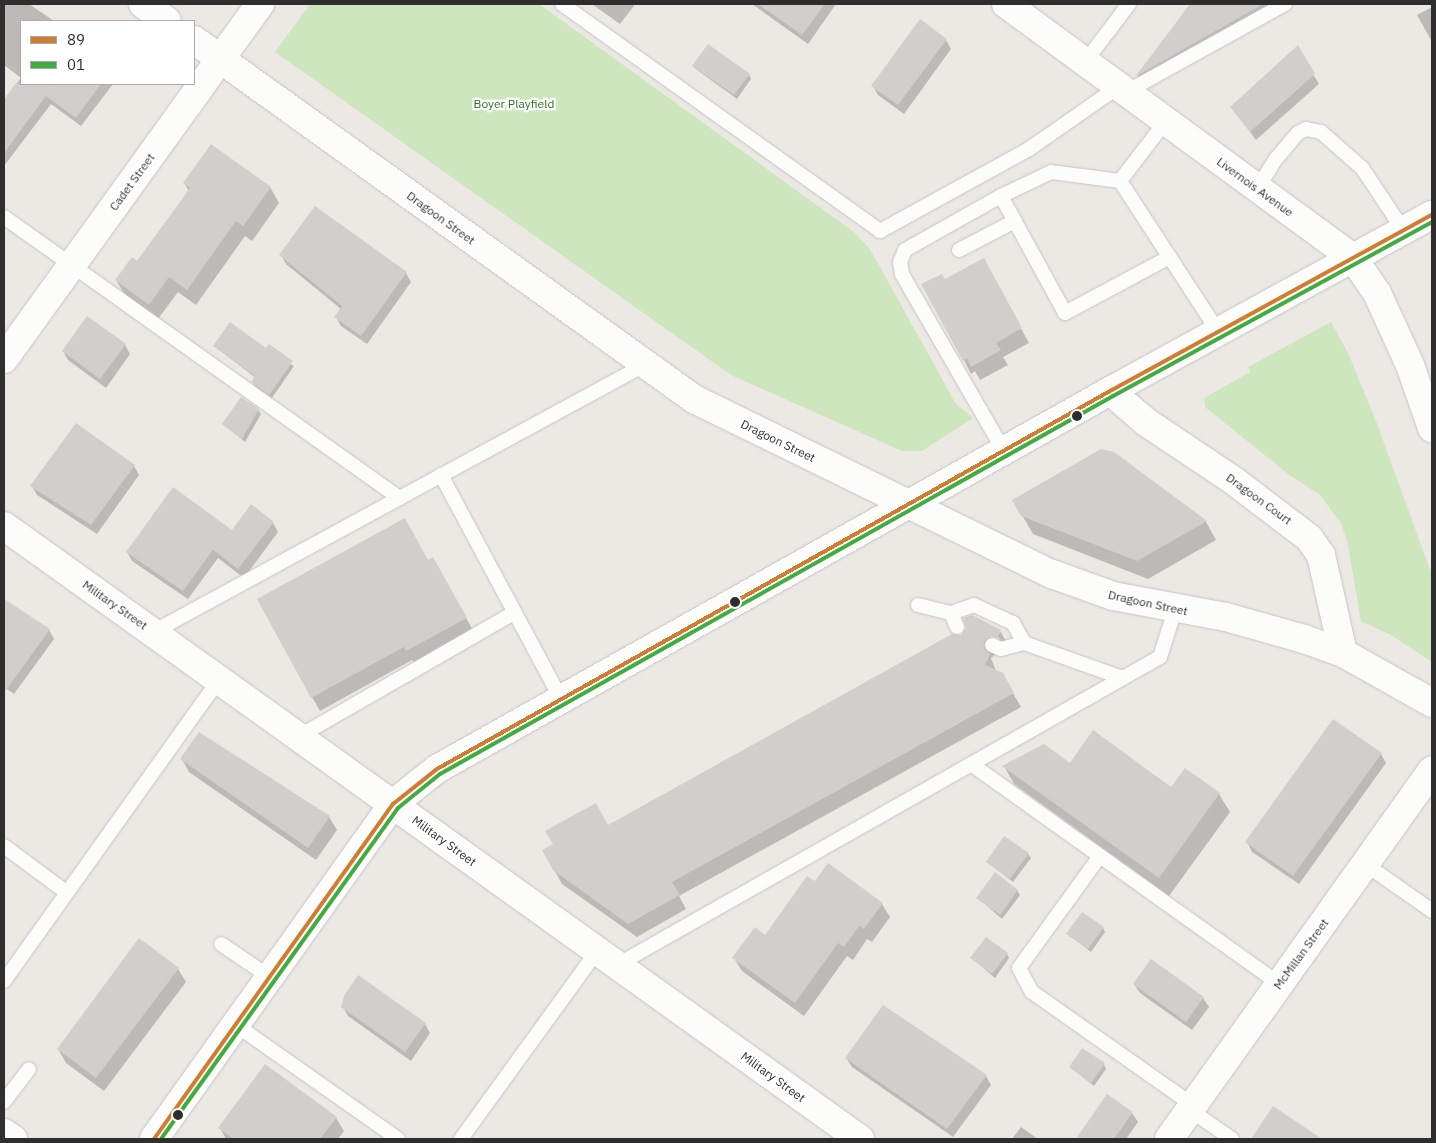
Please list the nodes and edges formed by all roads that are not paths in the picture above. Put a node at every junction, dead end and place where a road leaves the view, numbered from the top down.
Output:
1 (142, 4) edge
2 (260, 4) edge
3 (562, 4) edge
4 (1006, 4) edge
5 (1128, 4) edge
6 (1285, 4) edge
7 (166, 20) edge
8 (195, 41) edge
9 (220, 60) junction
10 (1085, 62) junction
11 (1122, 90) junction
12 (1166, 121) junction
13 (1120, 182) junction
14 (1257, 189) junction
15 (1001, 196) junction
16 (4, 216) edge
17 (1432, 216) edge
18 (1015, 221) junction
19 (1404, 231) junction
20 (959, 250) dead end
21 (1170, 257) junction
22 (1353, 258) junction
23 (72, 265) junction
24 (1219, 333) junction
25 (4, 359) edge
26 (646, 364) junction
27 (1110, 391) junction
28 (1432, 428) edge
29 (1004, 451) junction
30 (441, 475) junction
31 (399, 498) junction
32 (908, 504) junction
33 (4, 526) edge
34 (918, 605) dead end
35 (1175, 610) junction
36 (515, 612) junction
37 (951, 613) junction
38 (957, 627) dead end
39 (153, 632) junction
40 (1024, 643) junction
41 (992, 645) dead end
42 (1343, 654) junction
43 (1123, 678) junction
44 (219, 680) junction
45 (562, 699) junction
46 (1432, 703) edge
47 (298, 737) junction
48 (971, 764) junction
49 (1432, 770) edge
50 (393, 804) junction
51 (4, 846) edge
52 (1100, 856) junction
53 (1365, 864) junction
54 (66, 892) junction
55 (1432, 911) edge
56 (221, 944) dead end
57 (607, 958) junction
58 (270, 977) junction
59 (4, 981) edge
60 (1279, 984) junction
61 (236, 1025) junction
62 (28, 1069) dead end
63 (4, 1102) edge
64 (1191, 1108) junction
65 (4, 1132) edge
66 (13, 1139) edge
67 (154, 1139) edge
68 (398, 1139) edge
69 (462, 1139) edge
70 (860, 1139) edge
71 (1169, 1139) edge
72 (1232, 1139) edge

1 - 7 street
2 - 9 street, Cadet Street
3 - 11 lane
4 - 10 street, Livernois Avenue
5 - 10 lane
6 - 11 lane
8 - 9 street, Dragoon Street
9 - 23 street, Cadet Street
9 - 26 street, Dragoon Street
10 - 11 street, Livernois Avenue
11 - 12 street, Livernois Avenue
12 - 13 lane
12 - 14 street, Livernois Avenue
13 - 15 lane
13 - 21 lane
14 - 19 lane
14 - 22 street, Livernois Avenue
15 - 18 lane
15 - 29 lane
16 - 23 lane
17 - 19 street
18 - 20 lane
18 - 21 lane
19 - 22 street
21 - 24 lane
22 - 24 street
22 - 28 street, Livernois Avenue
23 - 25 street, Cadet Street
23 - 31 lane
24 - 27 street
26 - 30 lane
26 - 32 street, Dragoon Street
27 - 29 street
27 - 42 street, Dragoon Court
29 - 32 street
30 - 31 lane
30 - 36 lane
31 - 39 lane
32 - 35 street, Dragoon Street
32 - 45 street
33 - 39 street, Military Street
34 - 37 lane
35 - 42 street, Dragoon Street
35 - 43 lane
36 - 45 lane
36 - 47 lane
37 - 38 lane
37 - 40 lane
39 - 44 street, Military Street
40 - 41 lane
40 - 43 lane
42 - 46 street, Dragoon Street
43 - 48 lane
44 - 47 street, Military Street
44 - 54 lane
45 - 50 street
47 - 50 street, Military Street
48 - 52 lane
48 - 57 lane
49 - 53 street, McMillan Street
50 - 57 street, Military Street
50 - 58 street
51 - 54 lane
52 - 60 lane
52 - 64 lane
53 - 55 lane
53 - 60 street, McMillan Street
54 - 59 lane
56 - 58 lane
57 - 69 lane
57 - 70 street, Military Street
58 - 61 street
60 - 64 street, McMillan Street
61 - 67 street
61 - 68 lane
62 - 63 lane
64 - 71 street, McMillan Street
64 - 72 lane
65 - 66 street

